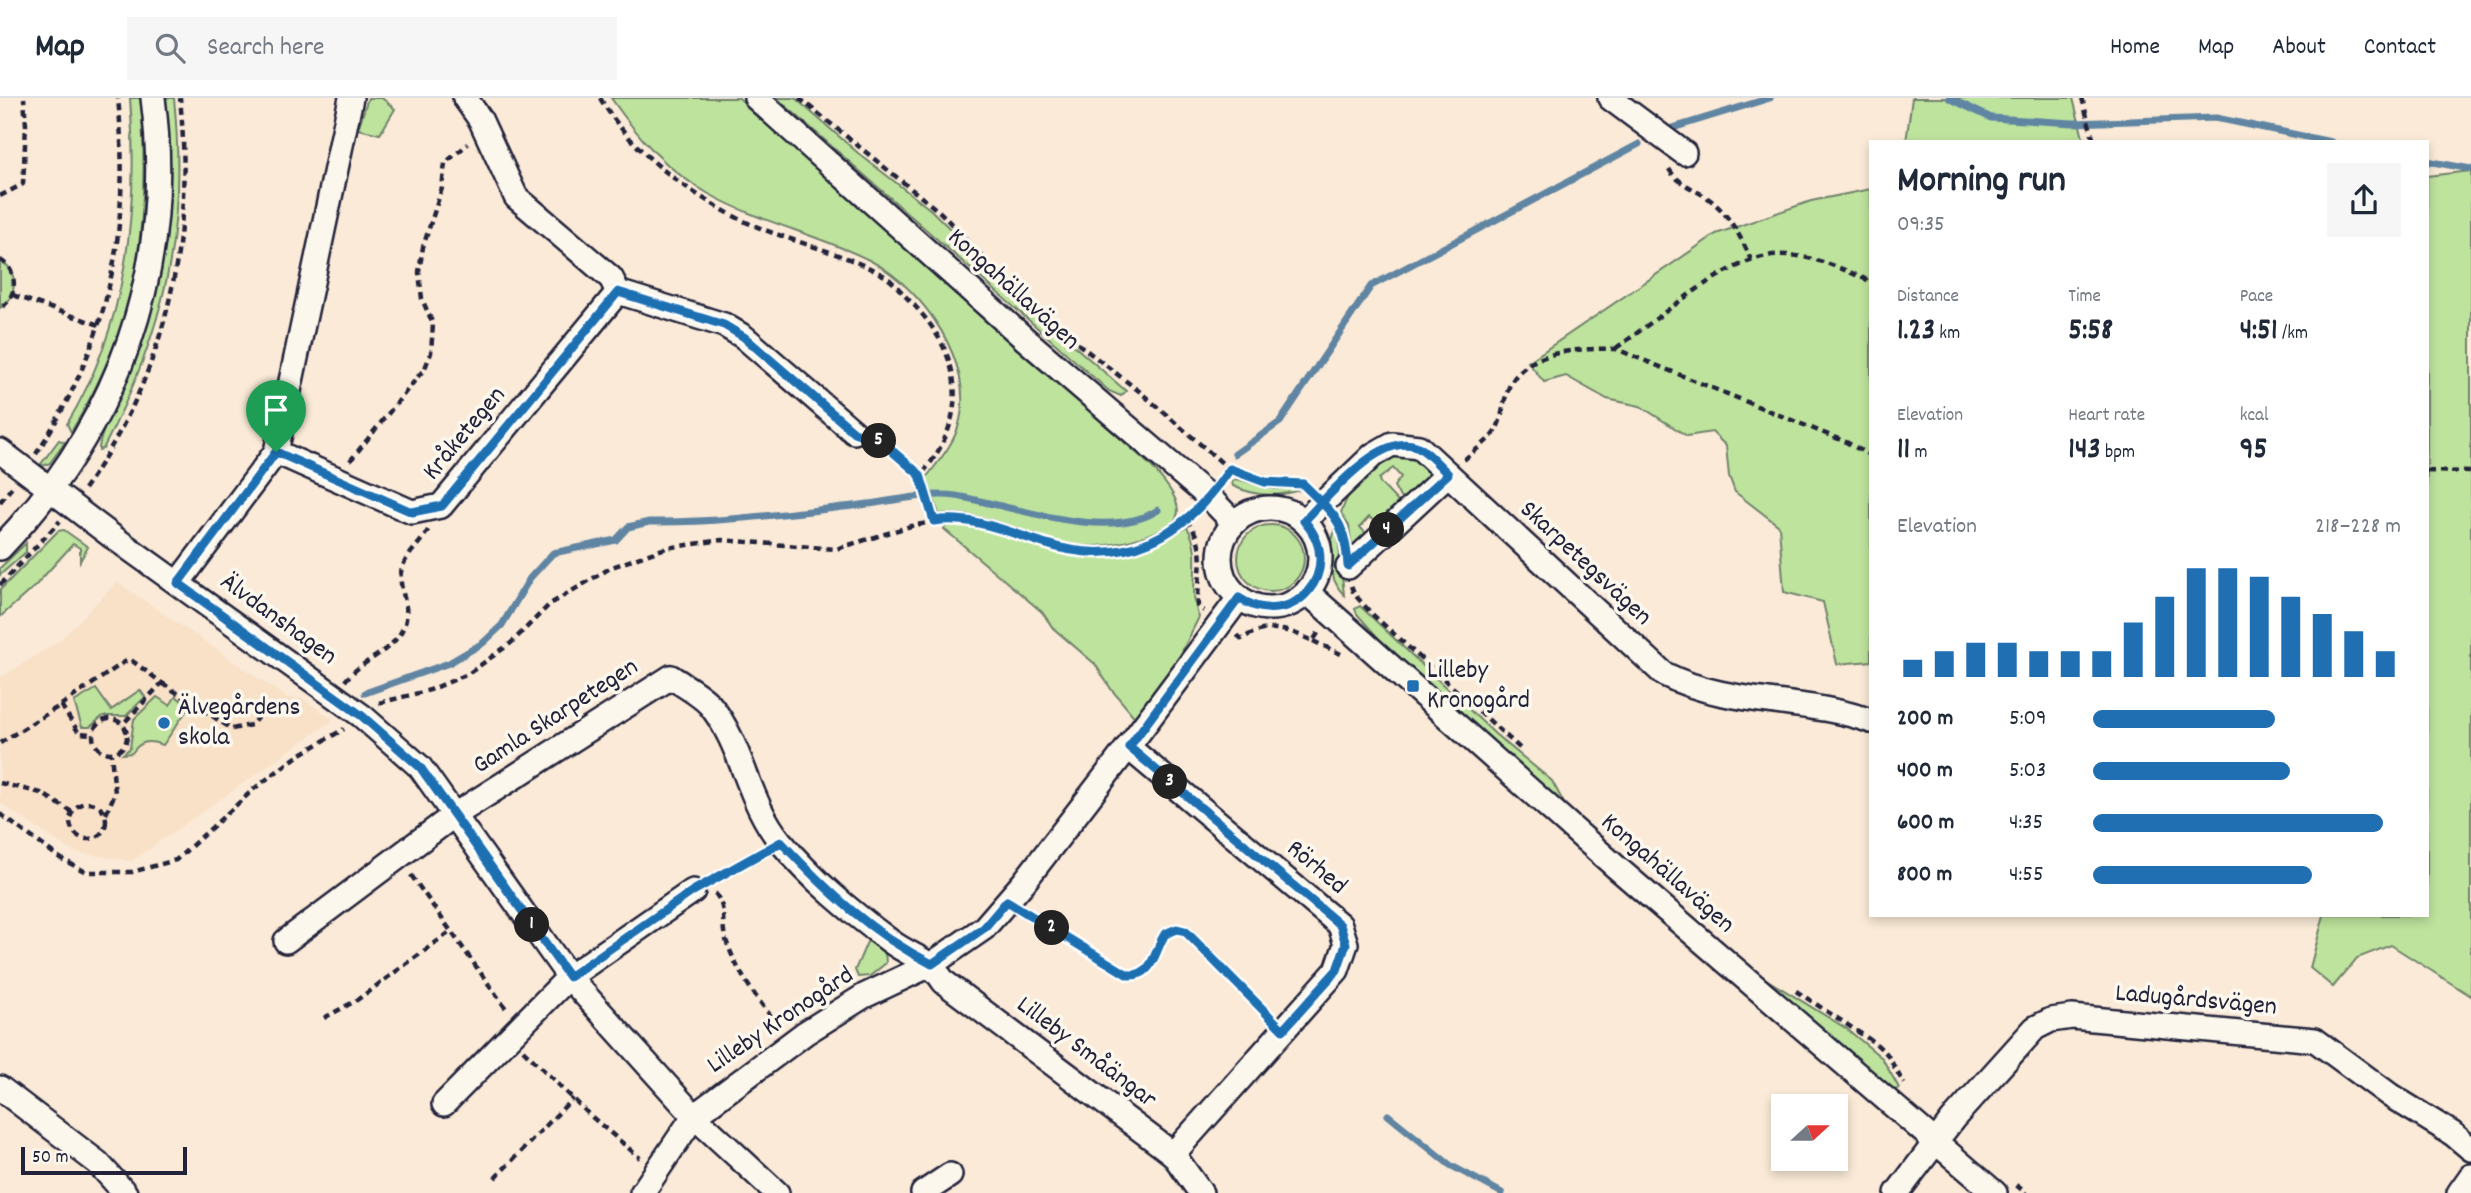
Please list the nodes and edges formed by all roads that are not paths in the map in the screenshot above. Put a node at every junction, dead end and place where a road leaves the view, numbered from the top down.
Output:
1 (153, 98) edge
2 (351, 98) edge
3 (465, 98) edge
4 (756, 98) edge
5 (1610, 98) edge
6 (1676, 160) road end
7 (618, 292) junction
8 (854, 432) road end
9 (0, 451) edge
10 (276, 452) junction
11 (1448, 474) junction
12 (52, 489) junction
13 (1304, 521) junction
14 (1234, 523) junction
15 (0, 548) edge
16 (1348, 566) road end
17 (178, 583) junction
18 (1307, 592) junction
19 (1239, 598) junction
20 (1869, 720) edge
21 (1129, 747) junction
22 (453, 816) junction
23 (693, 891) road end
24 (286, 942) dead end
25 (932, 964) junction
26 (569, 977) junction
27 (0, 1088) edge
28 (444, 1104) dead end
29 (694, 1116) junction
30 (1936, 1142) junction
31 (2471, 1149) edge
32 (1173, 1154) junction
33 (950, 1175) dead end
34 (2471, 1175) edge
35 (2002, 1186) edge
36 (125, 1193) edge
37 (642, 1193) edge
38 (778, 1193) edge
39 (923, 1193) edge
40 (1201, 1193) edge
41 (1896, 1193) edge
42 (2459, 1193) edge

1 - 12 street
2 - 10 street
3 - 7 street
4 - 14 street, Kongahällavägen
5 - 6 street
7 - 8 street
7 - 10 street, Kråketegen
9 - 12 street, Älvdanshagen
10 - 17 street
11 - 13 street, Skarpetegsvägen
11 - 16 street
11 - 20 street, Skarpetegsvägen
12 - 15 street
12 - 17 street, Älvdanshagen
13 - 14 street
13 - 18 street
14 - 19 street
17 - 22 street, Älvdanshagen
18 - 19 street
18 - 30 street, Kongahällavägen
19 - 21 street, Lilleby Kronogård
21 - 25 street, Lilleby Kronogård
21 - 32 street, Rörhed
22 - 24 street
22 - 25 street, Gamla Skarpetegen
22 - 26 street, Älvdanshagen
23 - 26 street
25 - 29 street, Lilleby Kronogård
25 - 32 street, Lilleby Småängar
26 - 28 street
26 - 29 street, Älvdanshagen
27 - 36 street
29 - 37 street, Lilleby Kronogård
29 - 38 street, Älvdanshagen
30 - 31 street, Ladugårdsvägen
30 - 35 street, Kongahällavägen
30 - 41 street, Ladugårdsvägen
32 - 40 street, Lilleby Småängar
33 - 39 street
34 - 42 street

